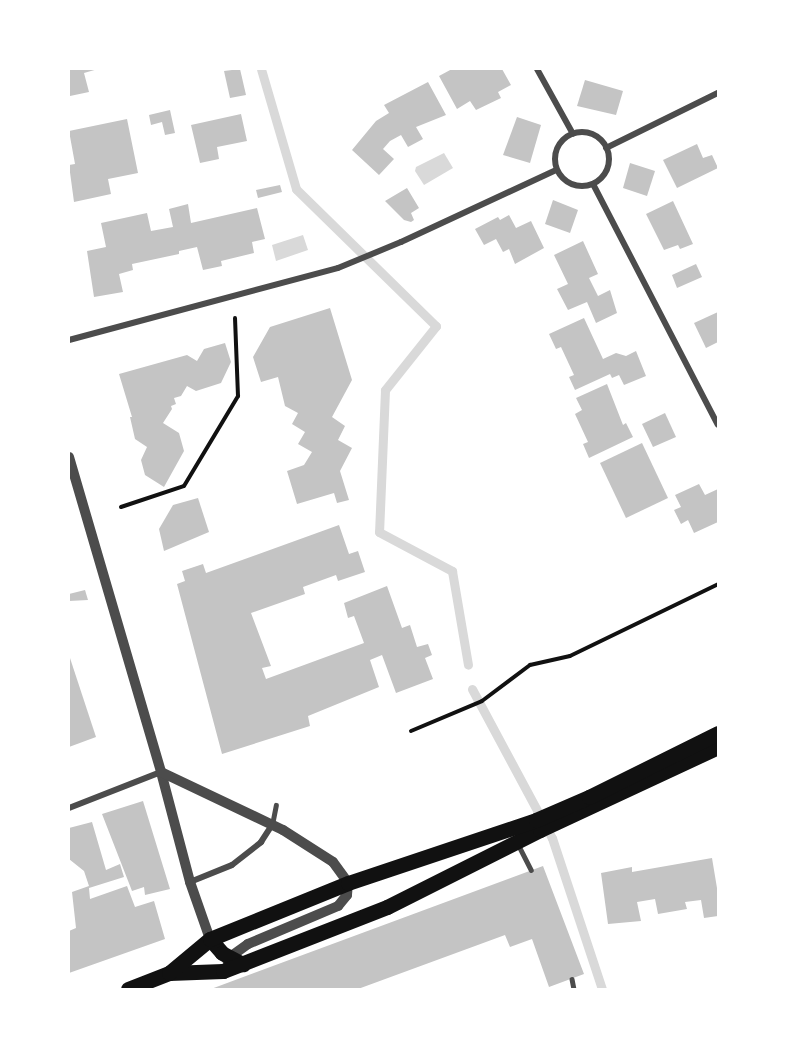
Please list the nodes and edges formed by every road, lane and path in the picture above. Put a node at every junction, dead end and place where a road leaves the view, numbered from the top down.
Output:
1 (537, 69) edge
2 (718, 93) edge
3 (573, 134) junction
4 (606, 148) junction
5 (556, 170) junction
6 (593, 184) junction
7 (236, 318) dead end
8 (69, 340) edge
9 (718, 425) edge
10 (69, 457) edge
11 (121, 507) dead end
12 (718, 584) edge
13 (411, 731) dead end
14 (718, 733) edge
15 (718, 747) edge
16 (161, 772) junction
17 (592, 801) junction
18 (276, 805) dead end
19 (69, 808) edge
20 (272, 825) junction
21 (515, 834) junction
22 (531, 870) dead end
23 (190, 882) junction
24 (348, 884) junction
25 (210, 939) junction
26 (232, 964) junction
27 (169, 973) junction
28 (572, 979) dead end
29 (128, 989) edge
30 (574, 989) edge

1 - 3 street
2 - 4 street
3 - 4 street
3 - 5 street
4 - 6 street
5 - 6 street
5 - 8 street
6 - 9 street
7 - 11 path
10 - 16 street
12 - 13 path
14 - 17 main road
15 - 17 main road
16 - 19 street
16 - 20 street
16 - 23 street
17 - 21 main road
18 - 20 lane
20 - 23 street
20 - 24 street
21 - 22 lane
21 - 24 main road
21 - 26 main road
23 - 25 street
24 - 25 main road
24 - 26 street
25 - 26 main road
25 - 27 main road
26 - 27 main road
27 - 29 main road
28 - 30 lane

